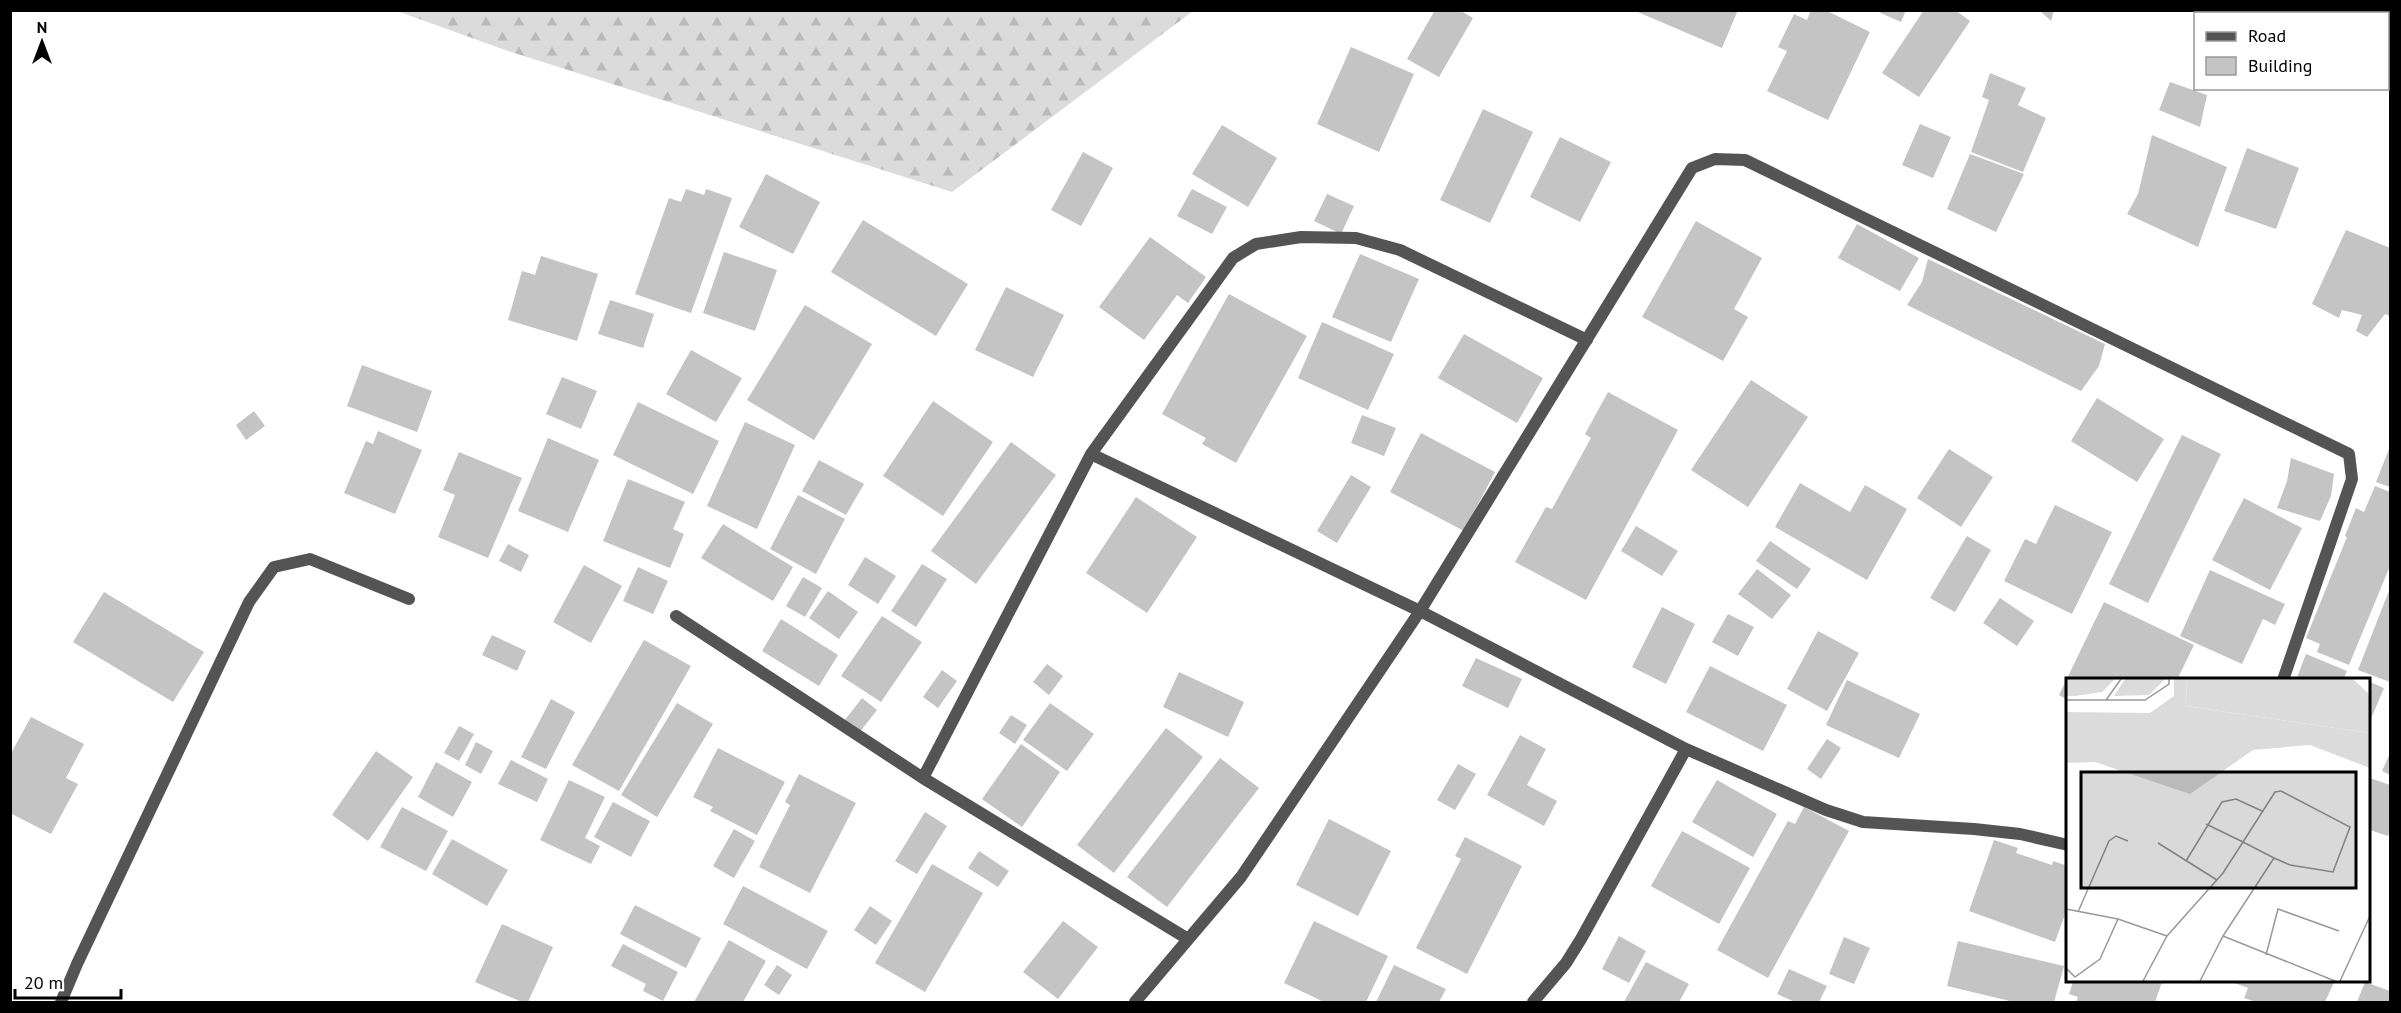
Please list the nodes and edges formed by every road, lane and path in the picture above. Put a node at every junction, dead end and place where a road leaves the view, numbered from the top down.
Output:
1 (1587, 340) junction
2 (1092, 454) junction
3 (409, 600) dead end
4 (1420, 611) junction
5 (676, 616) dead end
6 (2284, 678) edge
7 (1686, 749) junction
8 (923, 778) junction
9 (2066, 845) edge
10 (1188, 939) junction
11 (62, 1002) edge
12 (1135, 1002) edge
13 (1533, 1002) edge

1 - 2 street
1 - 4 street
1 - 6 street
2 - 4 street
2 - 8 street
3 - 11 street
4 - 7 street
4 - 10 street
5 - 8 street
7 - 9 street
7 - 13 street
8 - 10 street
10 - 12 street

